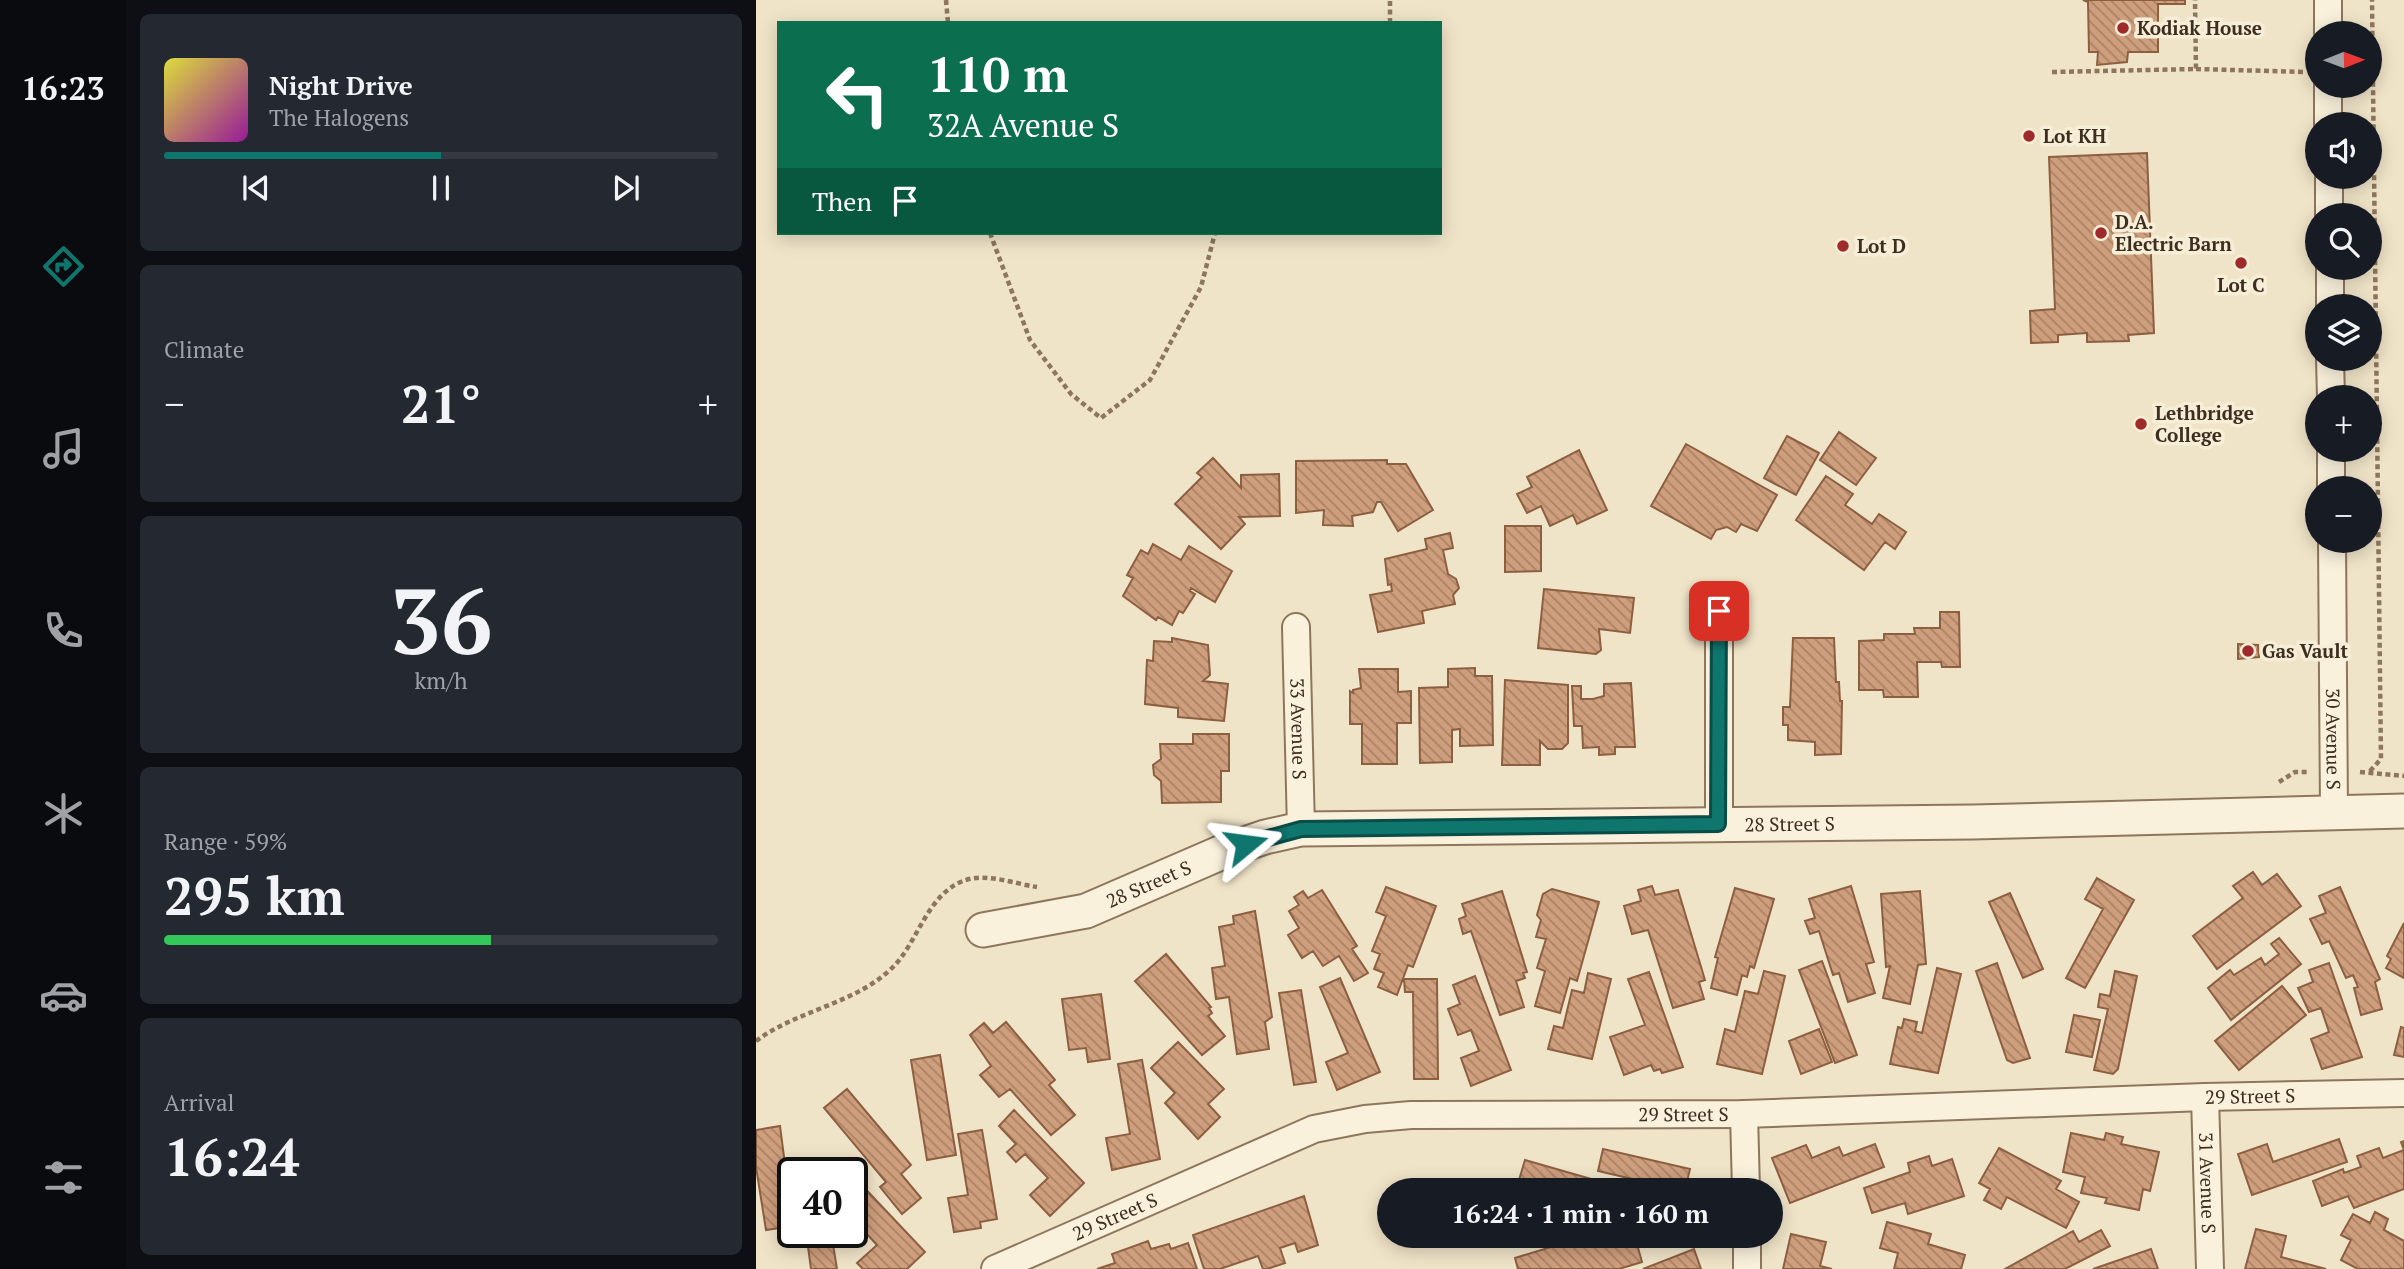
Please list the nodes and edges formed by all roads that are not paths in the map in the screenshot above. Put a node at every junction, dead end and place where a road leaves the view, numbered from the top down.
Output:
1 (2328, 0) edge
2 (2328, 21) edge
3 (2332, 553) edge
4 (1719, 611) dead end
5 (1296, 627) dead end
6 (2404, 811) edge
7 (2334, 812) junction
8 (1718, 824) junction
9 (1301, 829) junction
10 (983, 930) dead end
11 (2404, 1093) edge
12 (2205, 1097) junction
13 (1744, 1114) junction
14 (1746, 1178) edge
15 (1747, 1248) edge
16 (1033, 1261) edge
17 (995, 1269) edge
18 (1747, 1269) edge
19 (2210, 1269) edge

1 - 2 street
3 - 7 street, 30 Avenue S
4 - 8 street
5 - 9 street, 33 Avenue S
6 - 7 street, 28 Street S
7 - 8 street, 28 Street S
8 - 9 street, 28 Street S
9 - 10 street, 28 Street S
11 - 12 street, 29 Street S
12 - 13 street, 29 Street S
12 - 19 street, 31 Avenue S
13 - 14 street
13 - 16 street, 29 Street S
15 - 18 street
16 - 17 street, 29 Street S

